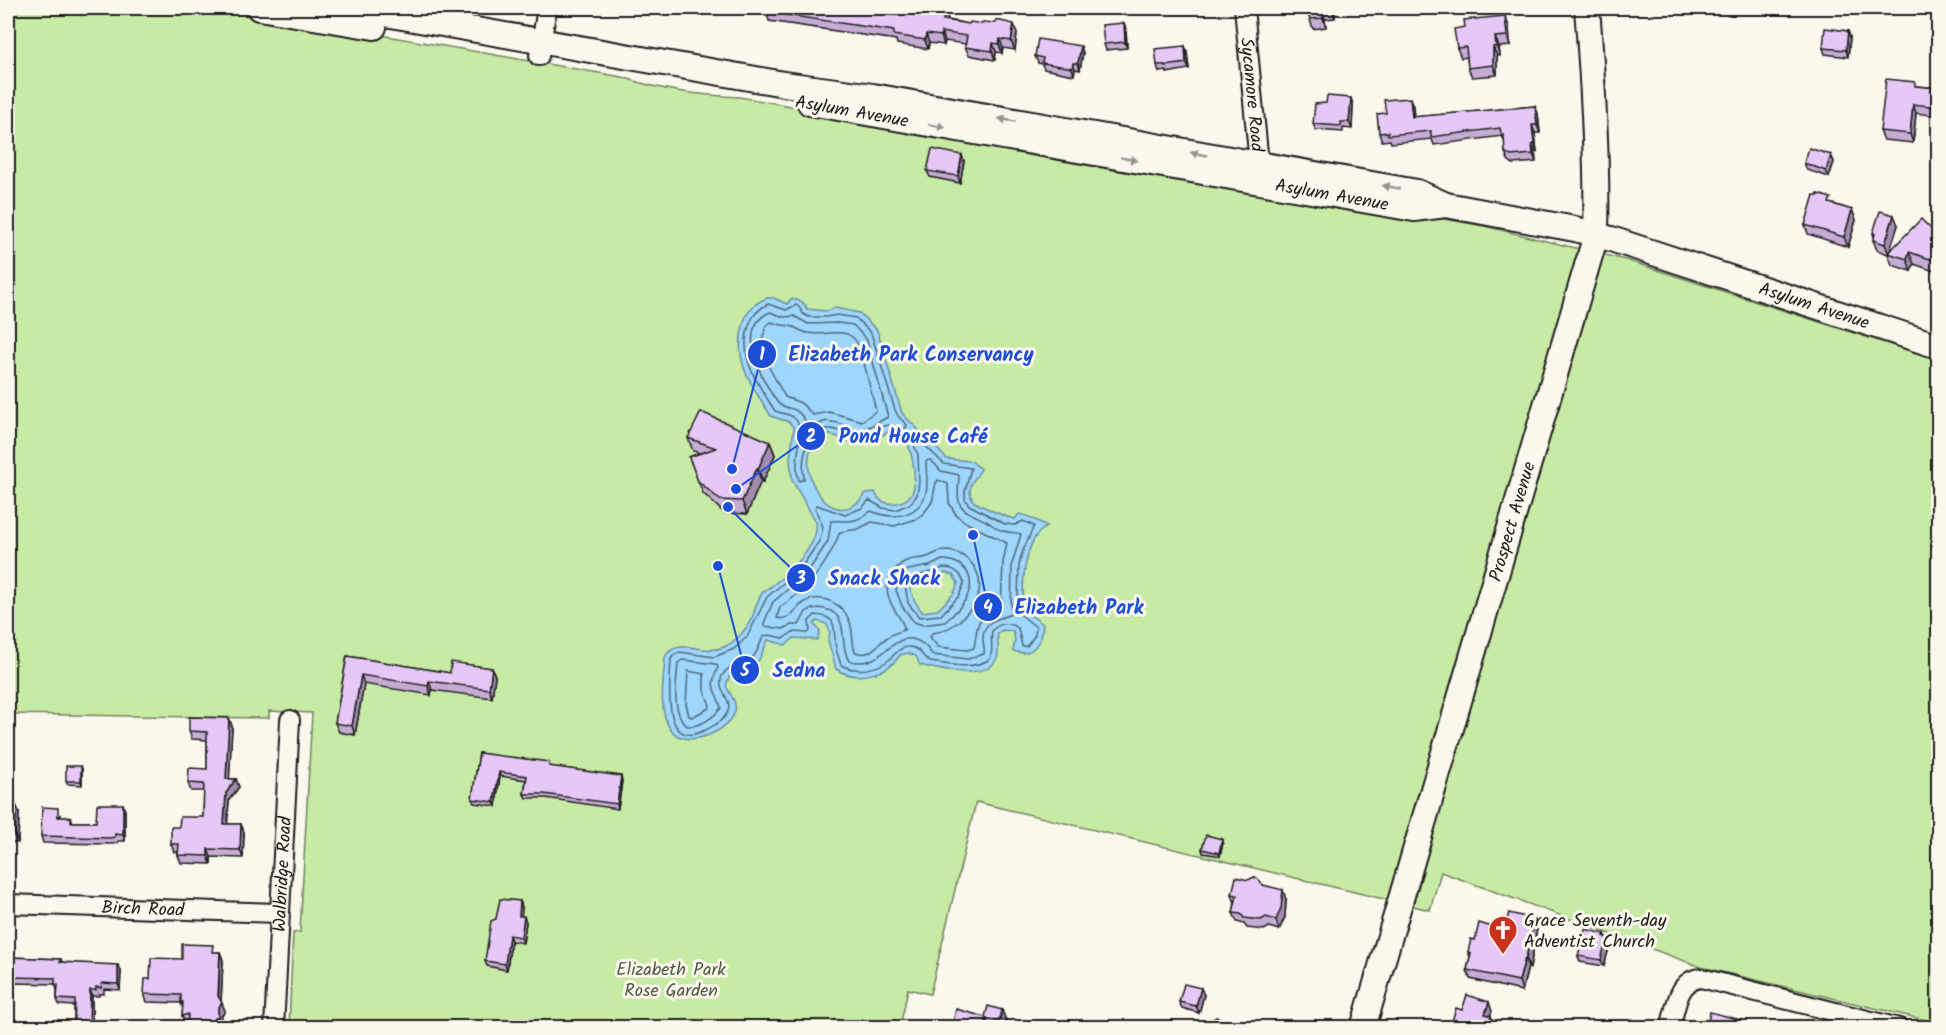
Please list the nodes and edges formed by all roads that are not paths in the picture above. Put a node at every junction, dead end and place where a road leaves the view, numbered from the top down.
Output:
1 (259, 8) edge
2 (351, 8) edge
3 (547, 8) edge
4 (1244, 8) edge
5 (1587, 8) edge
6 (541, 48) junction
7 (1260, 173) junction
8 (1596, 235) junction
9 (1938, 346) edge
10 (290, 720) dead end
11 (8, 904) edge
12 (279, 913) junction
13 (274, 1028) edge
14 (1363, 1028) edge
15 (1670, 1028) edge
16 (1899, 1028) edge

1 - 6 main road, Asylum Avenue
2 - 6 main road, Asylum Avenue
3 - 6 street
4 - 7 street, Sycamore Road
5 - 8 main road, Prospect Avenue
6 - 7 main road, Asylum Avenue
7 - 8 main road, Asylum Avenue
8 - 9 main road, Asylum Avenue
8 - 14 main road, Prospect Avenue
10 - 12 street, Walbridge Road
11 - 12 street, Birch Road
12 - 13 street, Walbridge Road
15 - 16 street

